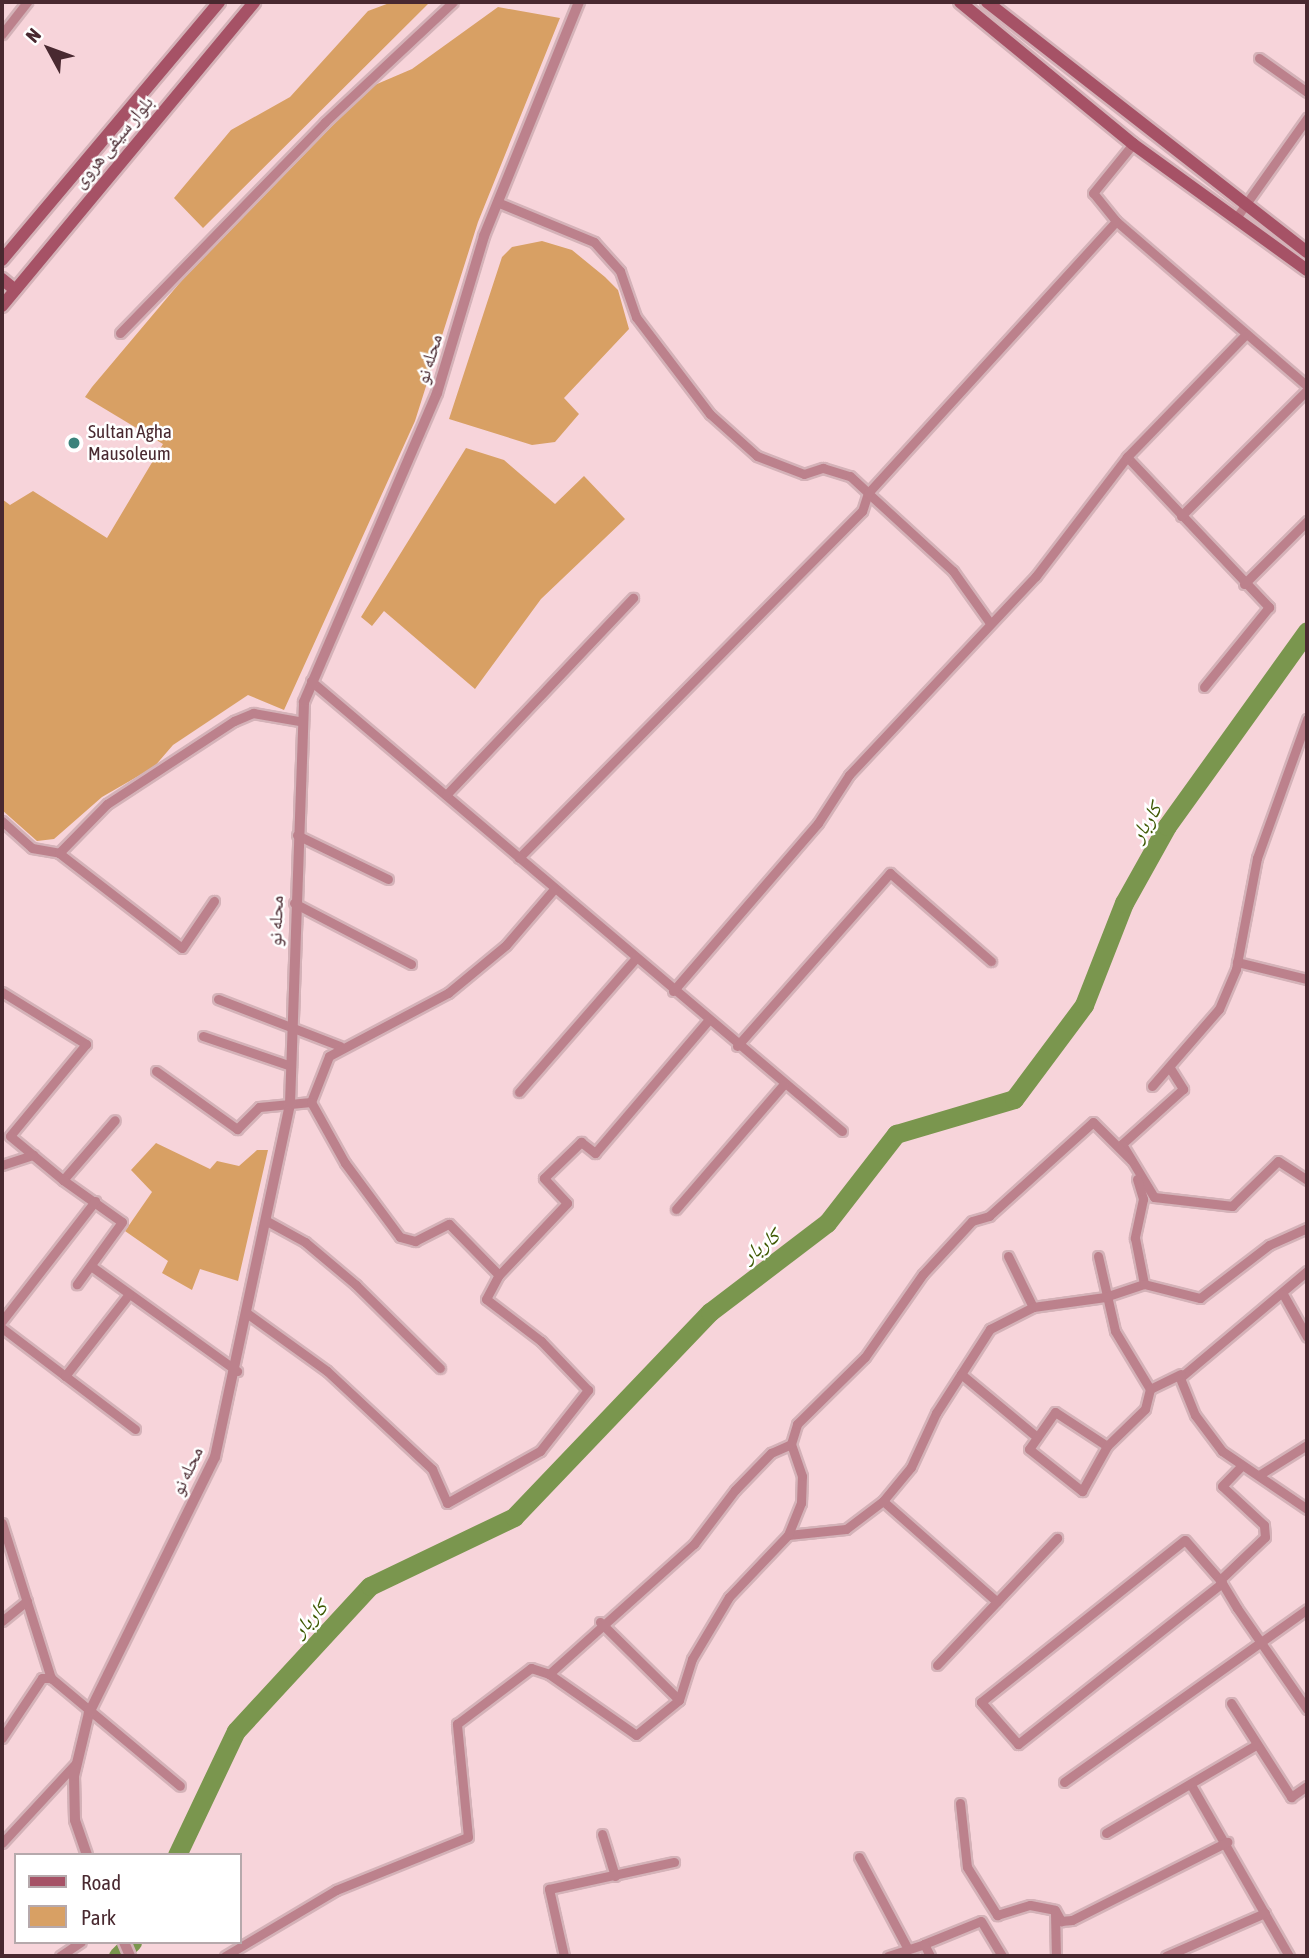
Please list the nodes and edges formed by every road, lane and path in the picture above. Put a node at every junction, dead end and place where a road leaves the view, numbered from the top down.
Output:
1 (27, 2) edge
2 (219, 2) edge
3 (254, 2) edge
4 (453, 2) edge
5 (579, 2) edge
6 (960, 2) edge
7 (987, 2) edge
8 (2, 34) edge
9 (1259, 58) dead end
10 (1307, 92) edge
11 (1307, 118) edge
12 (1133, 144) junction
13 (497, 202) junction
14 (1244, 206) junction
15 (1236, 218) junction
16 (1116, 221) junction
17 (1307, 252) edge
18 (2, 260) edge
19 (1307, 270) edge
20 (2, 279) edge
21 (15, 290) junction
22 (2, 306) edge
23 (120, 333) dead end
24 (1246, 334) junction
25 (1307, 388) edge
26 (1127, 457) junction
27 (868, 494) junction
28 (1181, 516) junction
29 (1307, 521) edge
30 (1244, 584) junction
31 (633, 598) dead end
32 (990, 623) junction
33 (311, 681) junction
34 (1204, 687) dead end
35 (1307, 719) edge
36 (299, 721) junction
37 (446, 795) junction
38 (2, 821) edge
39 (297, 835) junction
40 (59, 853) junction
41 (519, 858) junction
42 (388, 879) dead end
43 (554, 889) junction
44 (214, 901) dead end
45 (294, 903) junction
46 (636, 958) junction
47 (991, 961) dead end
48 (1237, 962) junction
49 (411, 964) dead end
50 (1307, 979) edge
51 (2, 992) edge
52 (673, 992) junction
53 (218, 999) dead end
54 (289, 1021) junction
55 (707, 1022) junction
56 (203, 1036) dead end
57 (341, 1046) junction
58 (737, 1046) junction
59 (291, 1066) junction
60 (1170, 1069) junction
61 (156, 1071) dead end
62 (784, 1084) junction
63 (1152, 1086) dead end
64 (519, 1092) dead end
65 (311, 1102) junction
66 (290, 1104) junction
67 (115, 1120) dead end
68 (842, 1131) dead end
69 (33, 1156) junction
70 (1131, 1160) junction
71 (2, 1165) edge
72 (1137, 1177) junction
73 (63, 1180) junction
74 (1307, 1180) edge
75 (95, 1201) junction
76 (676, 1209) dead end
77 (265, 1220) junction
78 (1307, 1228) edge
79 (1008, 1256) dead end
80 (1098, 1256) dead end
81 (91, 1266) junction
82 (1307, 1271) edge
83 (499, 1275) junction
84 (1144, 1283) junction
85 (77, 1284) dead end
86 (129, 1294) junction
87 (1283, 1294) junction
88 (1105, 1297) junction
89 (1033, 1307) junction
90 (248, 1314) junction
91 (2, 1321) edge
92 (2, 1328) edge
93 (1306, 1334) edge
94 (440, 1368) dead end
95 (237, 1371) junction
96 (961, 1374) junction
97 (1181, 1374) junction
98 (65, 1376) junction
99 (1150, 1389) junction
100 (135, 1429) dead end
101 (1037, 1437) junction
102 (791, 1444) junction
103 (1307, 1445) edge
104 (1107, 1446) junction
105 (1241, 1466) junction
106 (1259, 1475) junction
107 (884, 1501) junction
108 (1307, 1509) edge
109 (2, 1523) edge
110 (788, 1535) junction
111 (1057, 1538) dead end
112 (5, 1548) edge
113 (1221, 1582) junction
114 (27, 1601) junction
115 (997, 1602) junction
116 (1307, 1609) edge
117 (2, 1621) edge
118 (600, 1622) junction
119 (1264, 1644) junction
120 (937, 1665) dead end
121 (549, 1674) junction
122 (51, 1678) junction
123 (679, 1700) junction
124 (1231, 1703) dead end
125 (1307, 1709) edge
126 (89, 1713) junction
127 (2, 1738) edge
128 (1256, 1745) junction
129 (78, 1760) junction
130 (1064, 1782) dead end
131 (1191, 1785) junction
132 (180, 1786) dead end
133 (1307, 1786) edge
134 (960, 1803) dead end
135 (1106, 1833) dead end
136 (602, 1834) dead end
137 (1227, 1842) junction
138 (2, 1843) edge
139 (86, 1853) edge
140 (859, 1857) dead end
141 (674, 1861) dead end
142 (615, 1876) junction
143 (1055, 1910) junction
144 (1265, 1913) junction
145 (77, 1944) edge
146 (924, 1944) junction
147 (908, 1949) junction
148 (60, 1956) edge
149 (225, 1956) edge
150 (564, 1956) edge
151 (888, 1956) edge
152 (930, 1956) edge
153 (1002, 1956) edge
154 (1056, 1956) edge
155 (1166, 1956) edge
156 (1289, 1956) edge

1 - 8 street
2 - 18 main road, بلوار سیفی هروی
3 - 21 main road, بلوار سیفی هروی
4 - 23 street
5 - 13 street, محله نو
6 - 12 main road
7 - 14 main road
9 - 10 street
11 - 14 street
12 - 15 main road
12 - 16 street
13 - 27 street
13 - 33 street, محله نو
14 - 15 street
14 - 17 main road
15 - 19 main road
16 - 24 street
16 - 27 street
20 - 21 main road
21 - 22 main road, بلوار سیفی هروی
24 - 25 street
24 - 26 street
25 - 28 street
26 - 28 street
26 - 32 street
27 - 32 street
27 - 41 street
28 - 30 street
29 - 30 street
30 - 34 street
31 - 37 street
32 - 52 street
33 - 36 street, محله نو
33 - 37 street
35 - 48 street
36 - 39 street, محله نو
36 - 40 street
37 - 41 street
38 - 40 street
39 - 42 street
39 - 45 street, محله نو
40 - 44 street
41 - 43 street
43 - 46 street
43 - 57 street
45 - 49 street
45 - 54 street, محله نو
46 - 52 street
46 - 64 street
47 - 58 street
48 - 50 street
48 - 60 street
51 - 69 street
52 - 55 street
53 - 54 street
54 - 57 street
54 - 59 street, محله نو
55 - 58 street
55 - 83 street
56 - 59 street
57 - 65 street
58 - 62 street
59 - 66 street, محله نو
60 - 63 street
60 - 70 street
61 - 66 street
62 - 68 street
62 - 76 street
65 - 66 street
65 - 83 street
66 - 77 street, محله نو
67 - 73 street
69 - 71 street
69 - 73 street
70 - 72 street
70 - 102 street
72 - 74 street
72 - 84 street
73 - 75 street
75 - 81 street
75 - 91 street
77 - 90 street, محله نو
77 - 94 street
78 - 84 street
79 - 89 street
80 - 88 street
81 - 85 street
81 - 86 street
82 - 87 street
83 - 90 street
84 - 88 street
86 - 95 street
86 - 98 street
87 - 93 street
87 - 97 street
88 - 89 street
88 - 99 street
89 - 96 street
90 - 95 street, محله نو
92 - 98 street
95 - 126 street, محله نو
96 - 101 street
96 - 107 street
97 - 99 street
97 - 105 street
98 - 100 street
99 - 104 street
101 - 104 street
101 - 104 street
102 - 110 street
102 - 118 street
103 - 106 street
105 - 106 street
105 - 113 street
106 - 108 street
107 - 110 street
107 - 115 street
109 - 112 street
110 - 123 street
111 - 115 street
112 - 114 street
113 - 113 street
113 - 119 street
114 - 117 street
114 - 122 street
115 - 120 street
116 - 119 street
118 - 121 street
118 - 123 street
119 - 125 street
119 - 130 street
121 - 123 street
121 - 149 street
122 - 126 street
122 - 127 street
124 - 128 street
126 - 129 street, محله نو
126 - 132 street
128 - 131 street
128 - 133 street
129 - 138 street
129 - 139 street, محله نو
131 - 135 street
131 - 137 street
134 - 143 street
136 - 142 street
137 - 143 street
137 - 144 street
140 - 147 street
141 - 142 street
142 - 150 street
143 - 154 street
144 - 155 street
144 - 156 street
145 - 148 street
146 - 147 street
146 - 152 street
146 - 153 street
147 - 151 street

